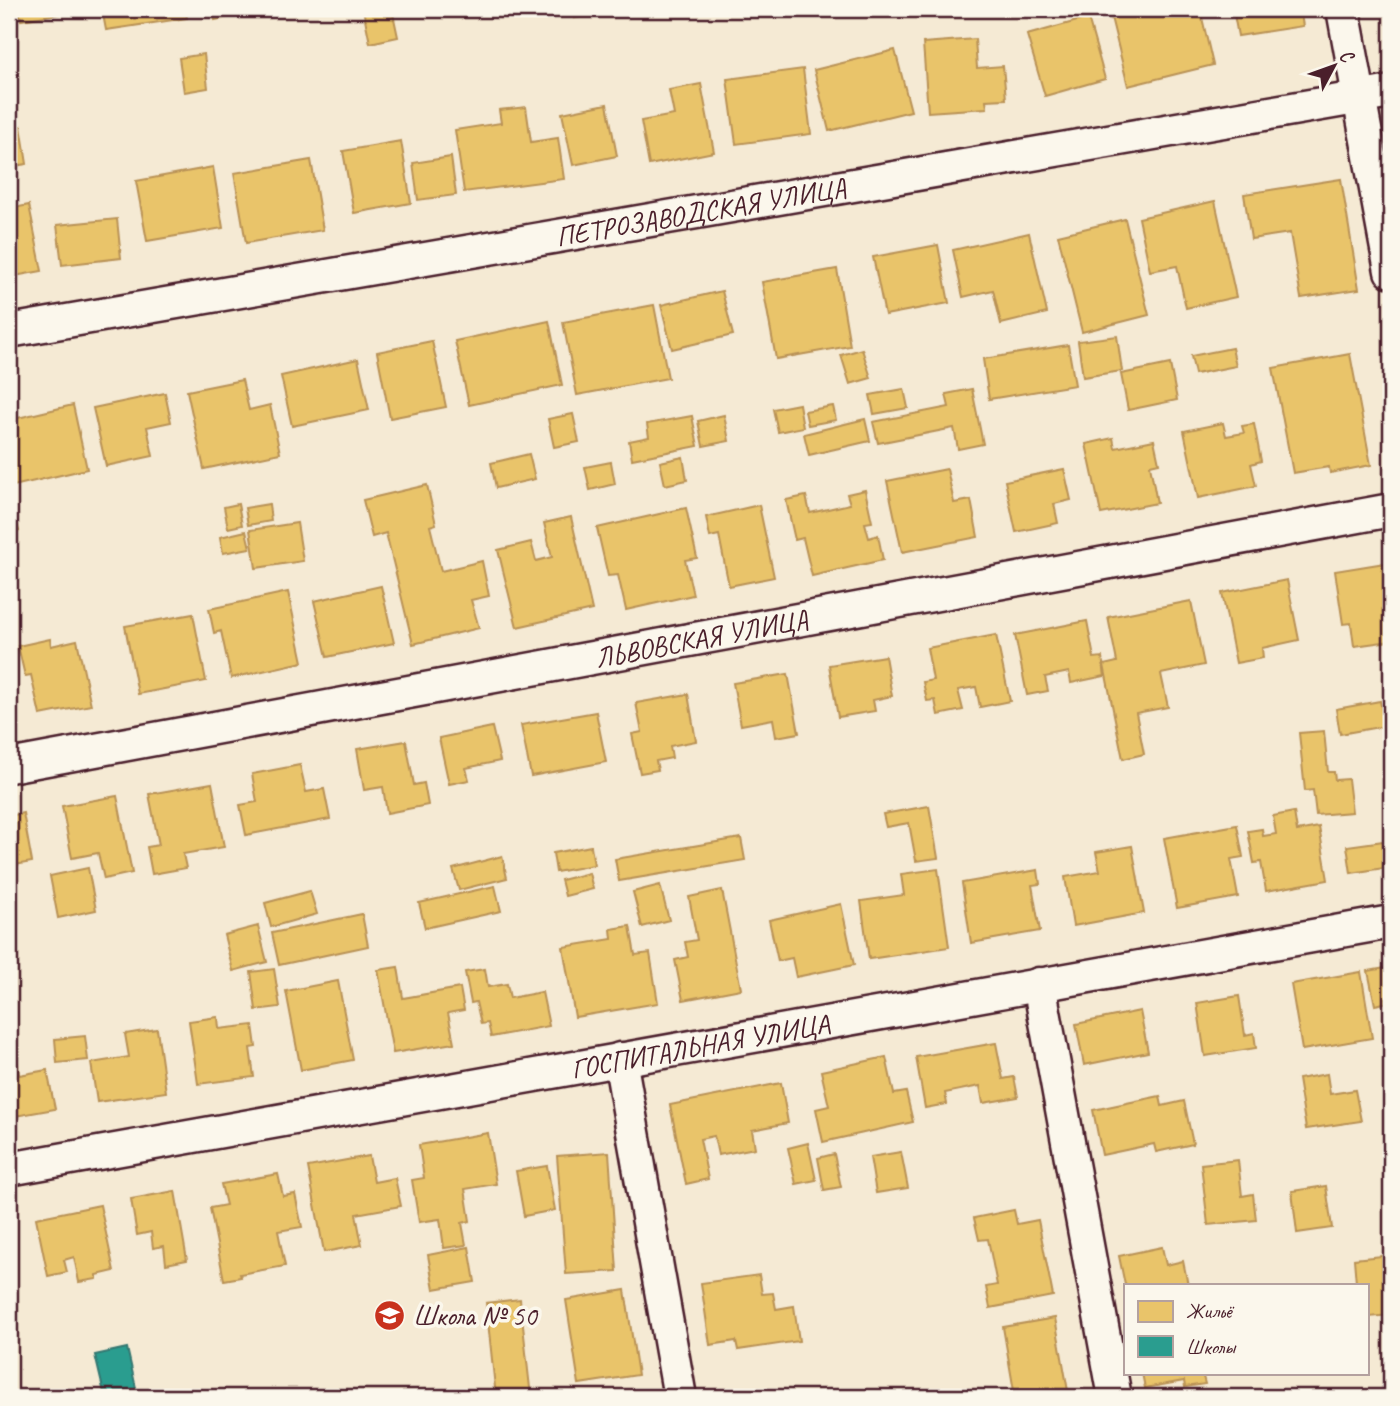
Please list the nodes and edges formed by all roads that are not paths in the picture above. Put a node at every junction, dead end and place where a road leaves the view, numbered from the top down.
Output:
1 (1343, 9) edge
2 (1391, 92) edge
3 (1359, 98) junction
4 (1391, 271) edge
5 (9, 331) edge
6 (1391, 510) edge
7 (9, 766) edge
8 (1391, 922) edge
9 (1038, 984) junction
10 (620, 1059) junction
11 (9, 1169) edge
12 (680, 1397) edge
13 (1115, 1397) edge

1 - 3 street
2 - 3 street, ПЕТРОЗАВОДСКАЯ УЛИЦА
3 - 4 street
3 - 5 street, ПЕТРОЗАВОДСКАЯ УЛИЦА
6 - 7 street, ЛЬВОВСКАЯ УЛИЦА
8 - 9 street, ГОСПИТАЛЬНАЯ УЛИЦА
9 - 10 street, ГОСПИТАЛЬНАЯ УЛИЦА
9 - 13 street
10 - 11 street, ГОСПИТАЛЬНАЯ УЛИЦА
10 - 12 street

